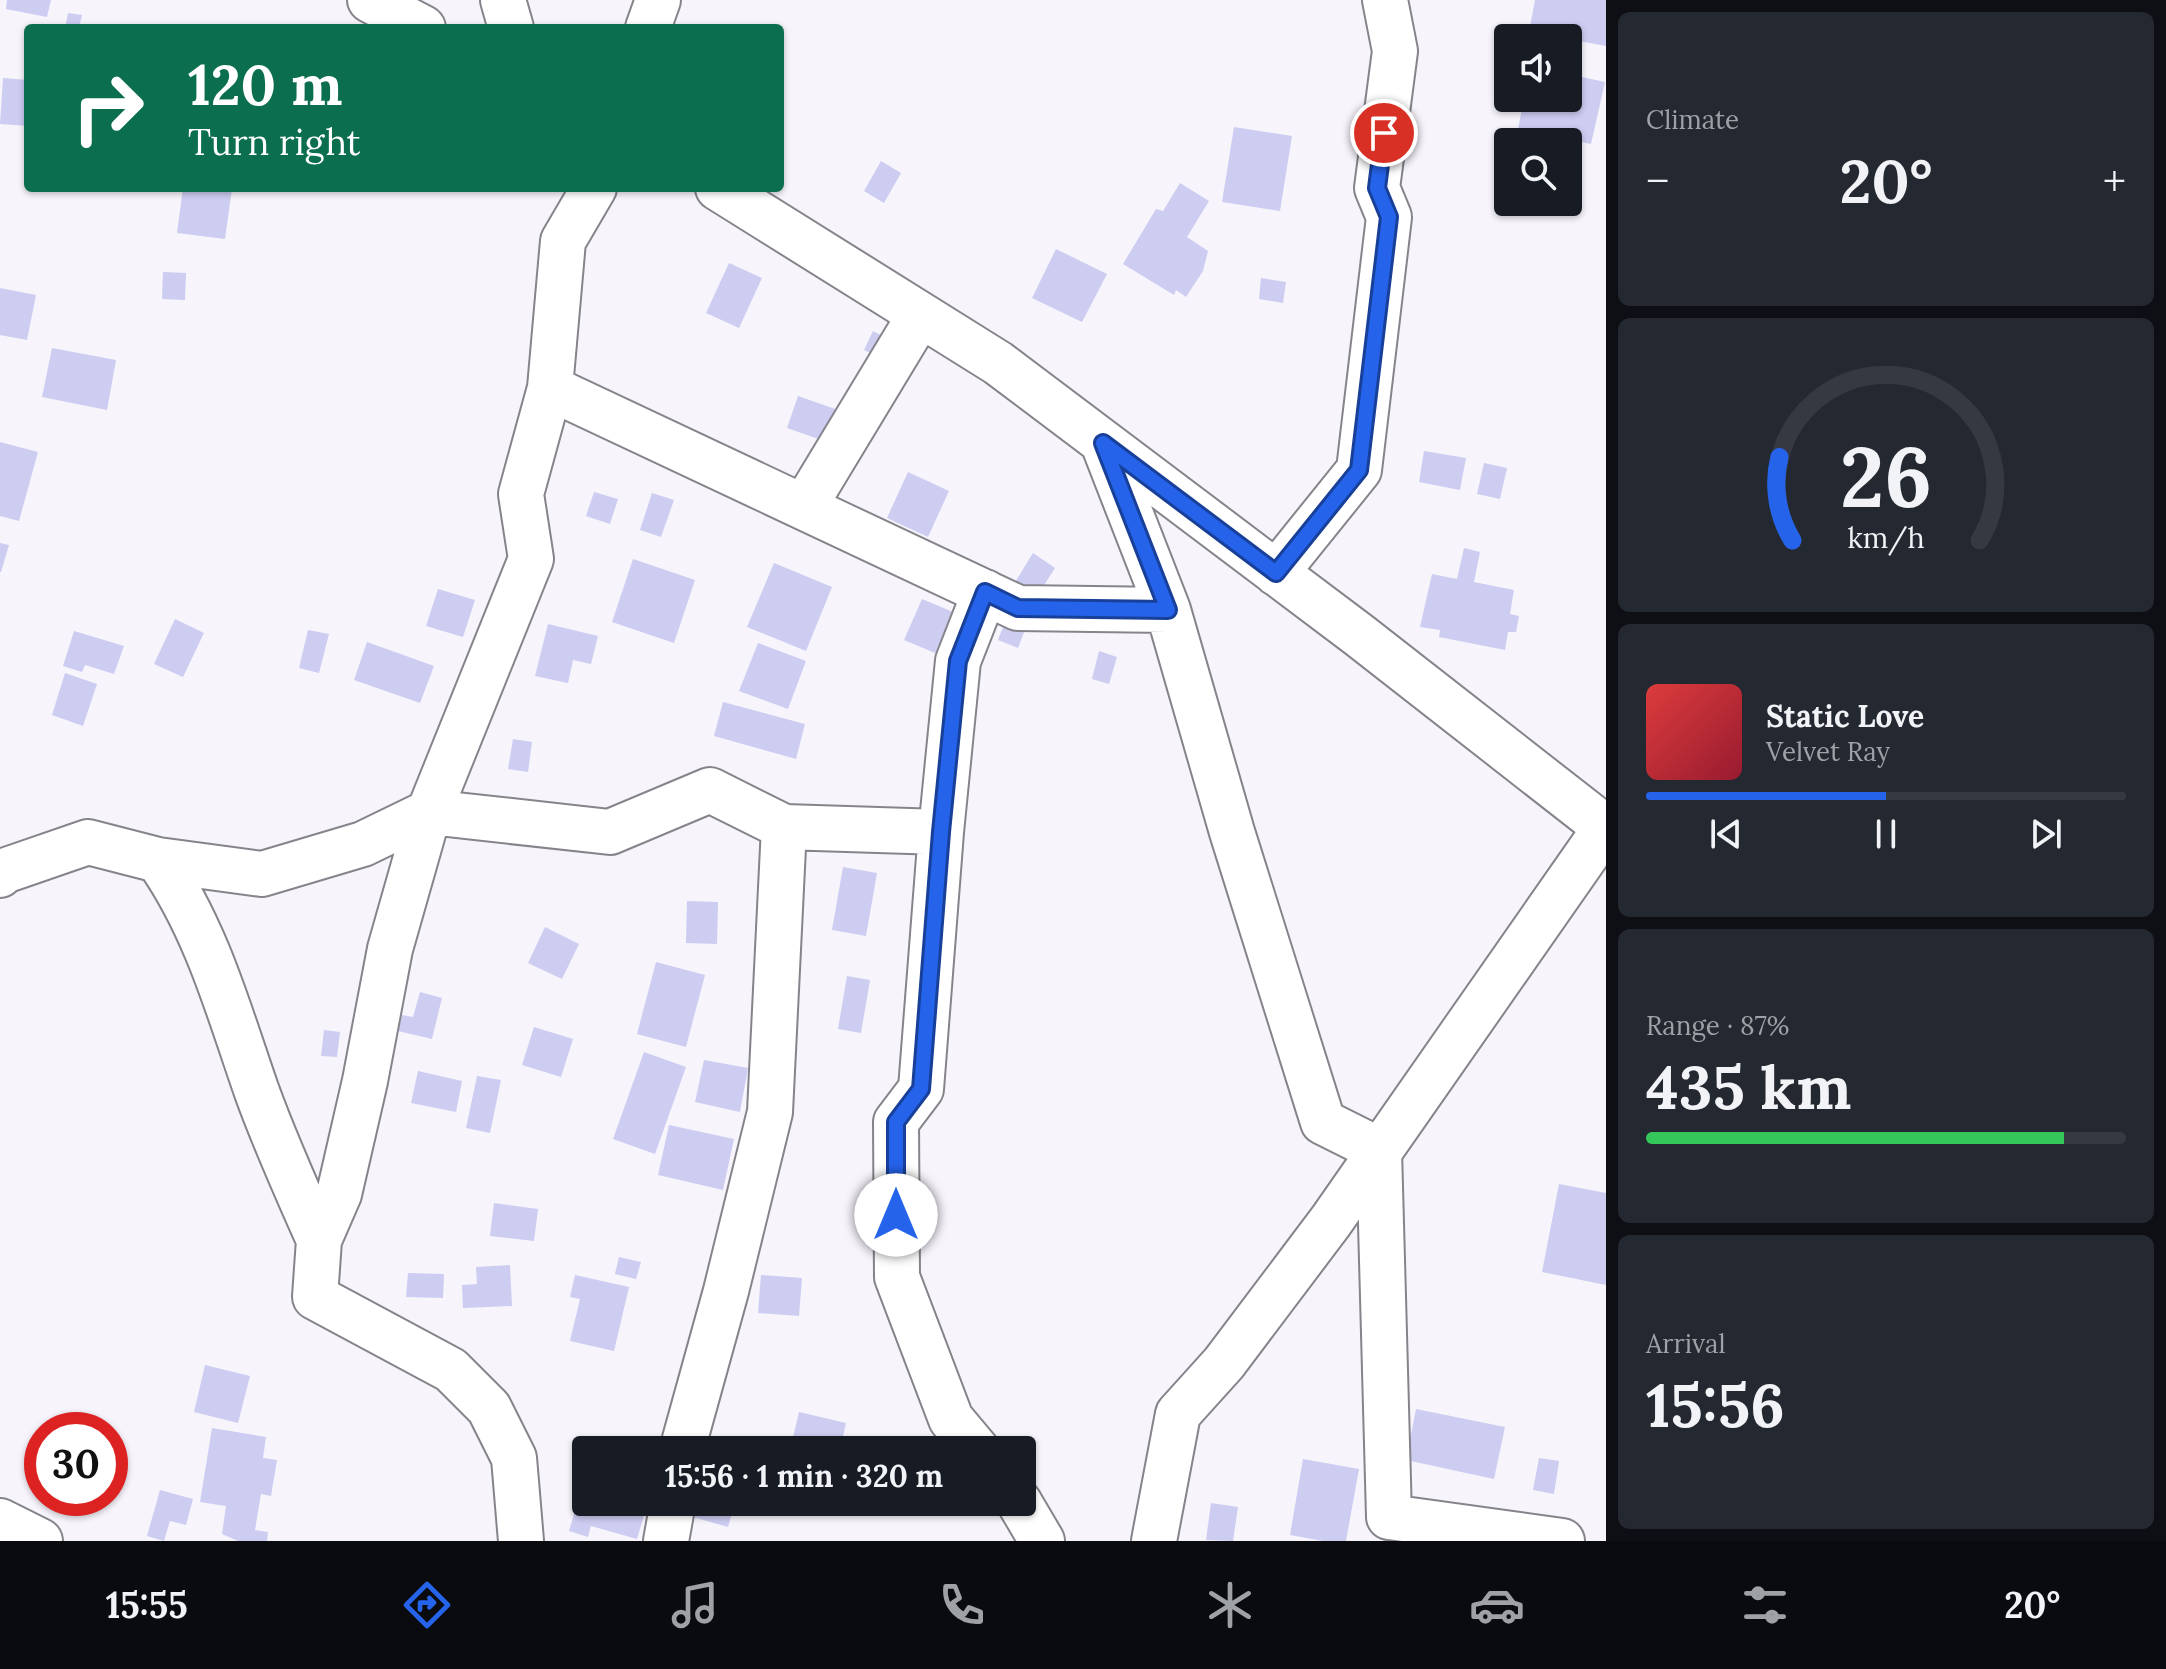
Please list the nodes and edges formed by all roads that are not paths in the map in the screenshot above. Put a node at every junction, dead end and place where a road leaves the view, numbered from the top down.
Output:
1 (370, 0) edge
2 (503, 0) edge
3 (658, 0) edge
4 (1385, 0) edge
5 (415, 24) edge
6 (510, 24) edge
7 (649, 24) edge
8 (592, 192) edge
9 (724, 192) edge
10 (920, 315) junction
11 (550, 388) junction
12 (1103, 443) junction
13 (804, 507) junction
14 (1276, 573) junction
15 (985, 592) junction
16 (1168, 610) junction
17 (429, 812) junction
18 (784, 827) junction
19 (1606, 827) edge
20 (941, 832) junction
21 (158, 860) junction
22 (0, 875) edge
23 (1379, 1150) junction
24 (319, 1240) junction
25 (686, 1436) edge
26 (965, 1436) edge
27 (670, 1516) edge
28 (1027, 1516) edge
29 (1389, 1517) junction
30 (521, 1541) edge
31 (666, 1541) edge
32 (1042, 1541) edge
33 (1154, 1541) edge
34 (1446, 1541) edge
35 (1562, 1541) edge

1 - 5 street
2 - 6 street
3 - 7 street
4 - 14 street
8 - 11 street
9 - 10 street
10 - 12 street
10 - 13 street
11 - 13 street
11 - 17 street
12 - 14 street
12 - 16 street
13 - 15 street
14 - 19 street
15 - 16 street
15 - 20 street
16 - 23 street
17 - 18 street
17 - 21 street
17 - 24 street
18 - 20 street
18 - 25 street
19 - 23 street
20 - 26 street
21 - 22 street
21 - 24 street
23 - 29 street
23 - 33 street
24 - 30 street
27 - 31 street
28 - 32 street
29 - 34 street
29 - 35 street

